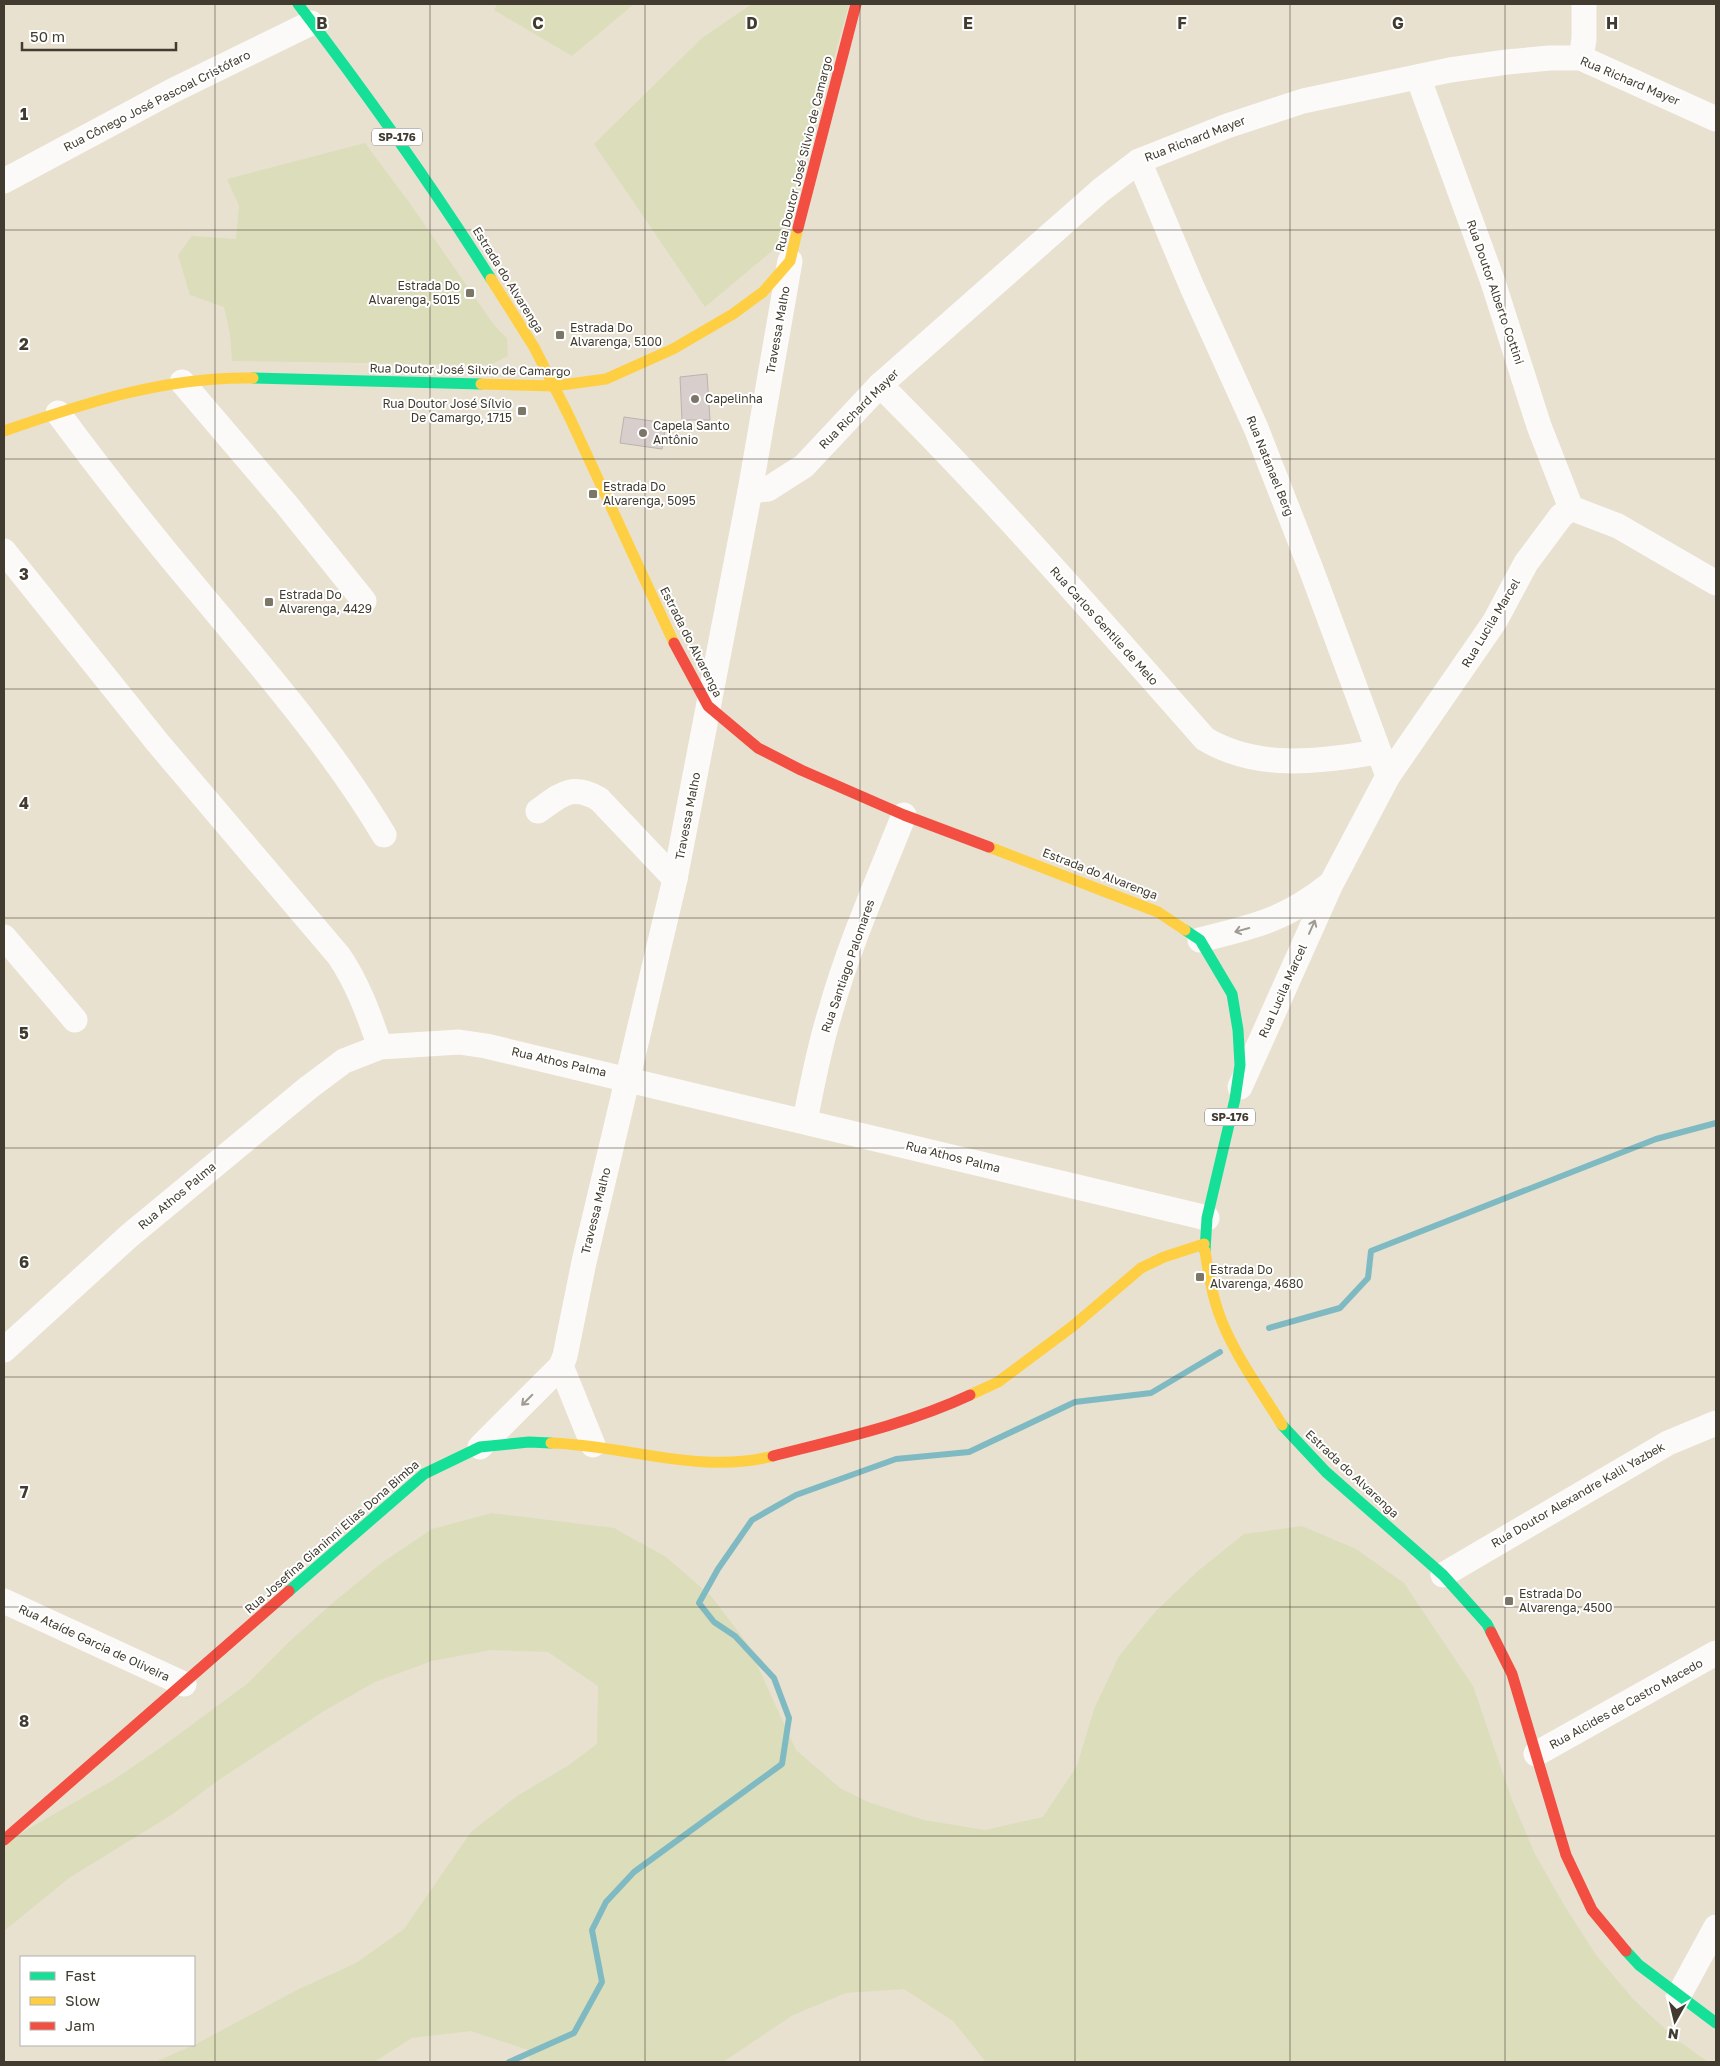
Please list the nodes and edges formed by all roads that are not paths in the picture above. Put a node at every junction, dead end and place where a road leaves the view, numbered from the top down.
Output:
1 (856, 4) edge
2 (1584, 4) edge
3 (304, 13) edge
4 (1581, 58) junction
5 (1418, 77) junction
6 (1716, 119) edge
7 (1139, 161) junction
8 (4, 181) edge
9 (790, 262) junction
10 (182, 382) junction
11 (880, 385) junction
12 (554, 386) junction
13 (58, 413) junction
14 (4, 432) edge
15 (750, 491) junction
16 (1571, 508) junction
17 (4, 551) edge
18 (1716, 583) edge
19 (364, 601) dead end
20 (708, 706) junction
21 (1378, 752) junction
22 (1388, 776) junction
23 (538, 811) dead end
24 (904, 815) junction
25 (384, 834) dead end
26 (675, 879) junction
27 (1331, 884) junction
28 (4, 936) edge
29 (1200, 940) junction
30 (75, 1020) dead end
31 (380, 1046) junction
32 (628, 1078) junction
33 (1235, 1099) junction
34 (805, 1121) junction
35 (1207, 1218) junction
36 (1204, 1244) junction
37 (4, 1350) edge
38 (561, 1366) junction
39 (1716, 1423) edge
40 (593, 1445) junction
41 (480, 1447) junction
42 (1442, 1575) junction
43 (4, 1601) edge
44 (1716, 1653) edge
45 (184, 1684) junction
46 (1536, 1754) junction
47 (4, 1840) edge
48 (1716, 1927) edge
49 (1679, 1995) junction
50 (1716, 2023) edge

1 - 9 main road, Rua Doutor José Silvio de Camargo
2 - 4 street
3 - 8 street, Rua Cônego José Pascoal Cristófaro
3 - 12 main road, Estrada do Alvarenga / SP-176
4 - 5 street, Rua Richard Mayer
4 - 6 street, Rua Richard Mayer
5 - 7 street, Rua Richard Mayer
5 - 16 street, Rua Doutor Alberto Cottini
7 - 11 street, Rua Richard Mayer
7 - 21 street, Rua Natanael Berg
9 - 12 main road, Rua Doutor José Silvio de Camargo
9 - 15 street, Travessa Malho
10 - 12 main road, Rua Doutor José Silvio de Camargo
10 - 13 main road, Rua Doutor José Silvio de Camargo
10 - 19 street
11 - 15 street, Rua Richard Mayer
11 - 21 street, Rua Carlos Gentile de Melo
12 - 20 main road, Estrada do Alvarenga / SP-176
13 - 14 main road, Rua Doutor José Silvio de Camargo
13 - 25 street
15 - 20 street, Travessa Malho
16 - 18 street
16 - 22 street, Rua Lucila Marcel
17 - 31 street
20 - 24 main road, Estrada do Alvarenga / SP-176
20 - 26 street, Travessa Malho
21 - 22 street, Rua Natanael Berg
22 - 27 street, Rua Lucila Marcel
23 - 26 street
24 - 29 main road, Estrada do Alvarenga / SP-176
24 - 34 street, Rua Santiago Palomares
26 - 32 street, Travessa Malho
27 -> 29 street, Rua Lucila Marcel
33 -> 27 street, Rua Lucila Marcel
28 - 30 street
29 - 33 main road, Estrada do Alvarenga / SP-176
31 - 32 street, Rua Athos Palma
31 - 37 street, Rua Athos Palma
32 - 34 street, Rua Athos Palma
32 - 38 street, Travessa Malho
33 - 35 main road, Estrada do Alvarenga / SP-176
34 - 35 street, Rua Athos Palma
35 - 36 main road, Estrada do Alvarenga / SP-176
36 - 40 main road, Rua Josefina Gianinni Elias Dona Bimba
36 - 42 main road, Estrada do Alvarenga / SP-176
38 - 40 street
38 -> 41 street
39 - 42 street, Rua Doutor Alexandre Kalil Yazbek
40 - 41 main road, Rua Josefina Gianinni Elias Dona Bimba
41 - 45 main road, Rua Josefina Gianinni Elias Dona Bimba
42 - 46 main road, Estrada do Alvarenga / SP-176
43 - 45 street, Rua Ataíde Garcia de Oliveira
44 - 46 street, Rua Alcides de Castro Macedo
45 - 47 main road, Rua Josefina Gianinni Elias Dona Bimba
46 - 49 main road, Estrada do Alvarenga / SP-176
48 - 49 street
49 - 50 main road, Estrada do Alvarenga / SP-176

